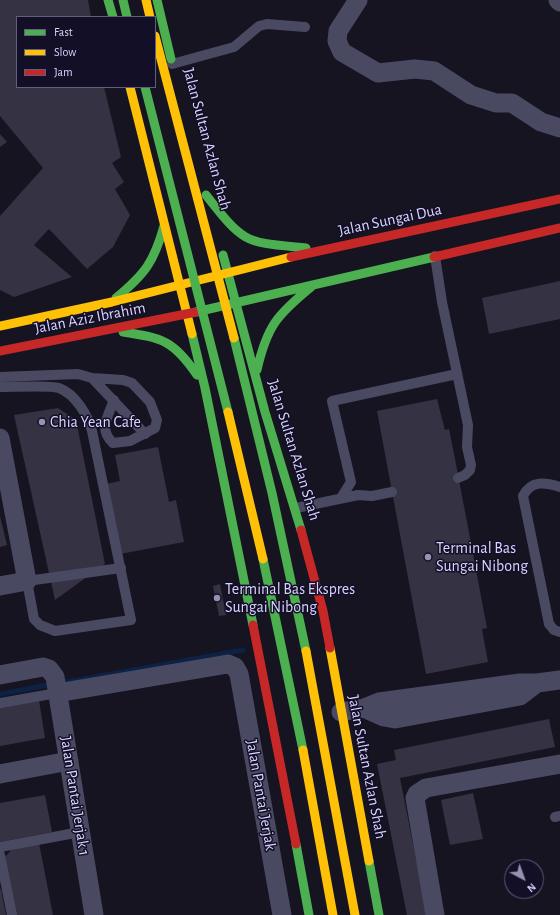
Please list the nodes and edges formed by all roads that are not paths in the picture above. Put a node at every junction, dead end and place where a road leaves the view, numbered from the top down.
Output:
1 (108, 0) edge
2 (123, 0) edge
3 (146, 0) edge
4 (157, 0) edge
5 (358, 0) edge
6 (113, 16) edge
7 (127, 16) edge
8 (150, 16) edge
9 (305, 27) dead end
10 (156, 40) edge
11 (172, 64) junction
12 (130, 88) edge
13 (145, 88) edge
14 (560, 128) edge
15 (206, 194) junction
16 (560, 199) edge
17 (212, 216) dead end
18 (165, 223) junction
19 (560, 228) edge
20 (220, 244) dead end
21 (323, 249) junction
22 (435, 256) junction
23 (228, 273) junction
24 (315, 284) junction
25 (179, 285) junction
26 (112, 302) junction
27 (237, 302) junction
28 (186, 314) junction
29 (0, 326) edge
30 (107, 330) junction
31 (0, 351) edge
32 (256, 373) junction
33 (458, 374) junction
34 (0, 377) edge
35 (92, 378) junction
36 (0, 387) edge
37 (205, 388) junction
38 (114, 400) junction
39 (145, 434) junction
40 (0, 438) edge
41 (458, 478) dead end
42 (560, 487) edge
43 (392, 492) dead end
44 (6, 496) edge
45 (341, 498) junction
46 (296, 508) junction
47 (304, 536) junction
48 (237, 546) junction
49 (121, 568) junction
50 (28, 581) junction
51 (0, 586) edge
52 (560, 632) edge
53 (0, 675) edge
54 (560, 680) edge
55 (56, 685) junction
56 (0, 703) edge
57 (341, 712) junction
58 (69, 761) junction
59 (560, 764) edge
60 (0, 774) edge
61 (80, 832) junction
62 (0, 847) edge
63 (0, 855) edge
64 (12, 915) edge
65 (94, 915) edge
66 (282, 915) edge
67 (309, 915) edge
68 (333, 915) edge
69 (355, 915) edge
70 (379, 915) edge
71 (435, 915) edge

1 - 6 main road
2 - 7 main road
3 - 8 main road
4 - 11 main road, Jalan Sultan Azlan Shah
5 - 14 street
9 - 11 lane
10 - 69 main road, Jalan Sultan Azlan Shah, bridge
11 - 15 main road, Jalan Sultan Azlan Shah
12 - 18 main road
13 - 68 main road, bridge
15 - 17 main road, Jalan Sultan Azlan Shah
15 - 21 main road
16 - 21 main road, Jalan Sungai Dua
18 - 25 main road
18 - 26 main road
19 - 22 main road
20 - 23 main road, Jalan Sultan Azlan Shah
21 - 23 main road, Jalan Sungai Dua
22 - 24 main road
22 - 33 lane
23 - 25 main road, Jalan Sungai Dua
23 - 27 main road, Jalan Sultan Azlan Shah
24 - 27 main road
24 - 32 main road
25 - 26 main road, Jalan Aziz Ibrahim
25 - 28 main road
26 - 29 main road, Jalan Aziz Ibrahim
27 - 28 main road, Jalan Aziz Ibrahim
27 - 32 main road, Jalan Sultan Azlan Shah
28 - 30 main road, Jalan Aziz Ibrahim
28 - 37 main road
30 - 31 main road, Jalan Aziz Ibrahim
30 - 37 main road
32 - 46 main road, Jalan Sultan Azlan Shah
33 - 41 lane
33 - 45 lane
34 - 35 lane
35 - 38 lane
35 - 39 lane
36 - 49 lane
37 - 48 main road
38 - 39 lane
38 - 39 lane
40 - 44 street
42 - 52 lane
43 - 45 lane
44 - 50 street
45 - 46 lane
46 - 47 main road, Jalan Sultan Azlan Shah
47 - 48 main road
47 - 57 main road, Jalan Sultan Azlan Shah
48 - 67 main road
49 - 50 lane
49 - 50 lane
50 - 51 street
53 - 55 street
54 - 57 street
55 - 56 lane
55 - 58 street, Jalan Pantai Jerjak 1
55 - 66 street, Jalan Pantai Jerjak
57 - 70 main road, Jalan Sultan Azlan Shah
58 - 60 street
58 - 61 street, Jalan Pantai Jerjak 1
59 - 71 street
61 - 62 lane
61 - 65 street, Jalan Pantai Jerjak 1
63 - 64 lane

